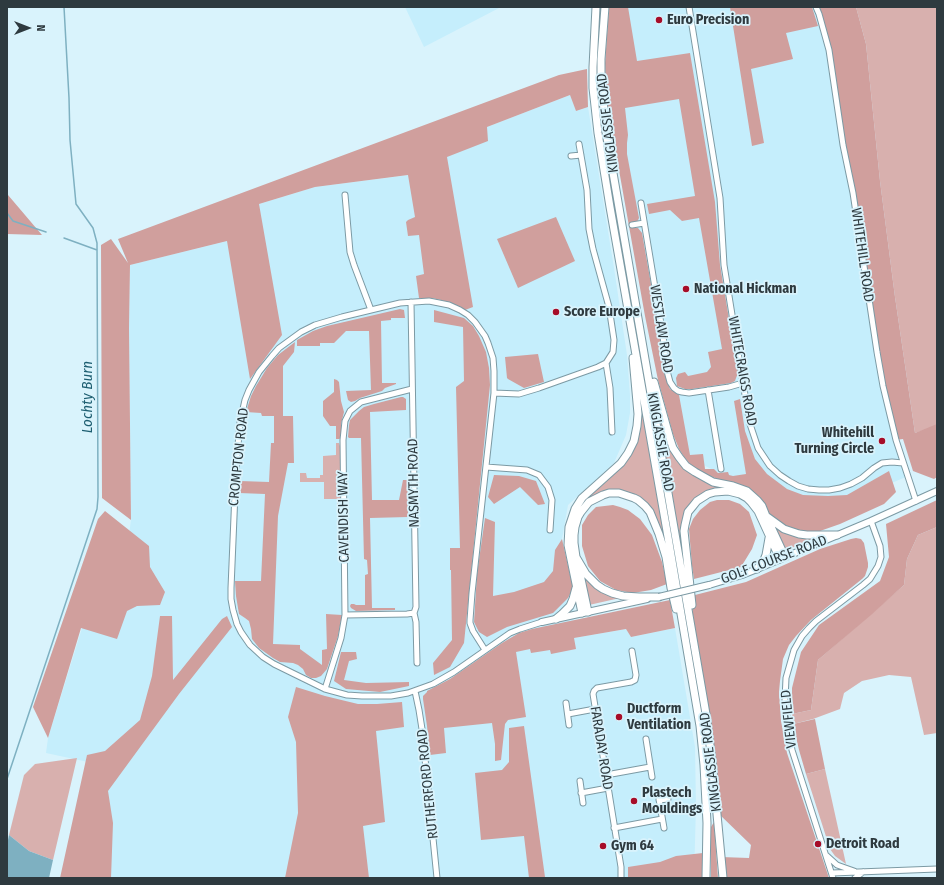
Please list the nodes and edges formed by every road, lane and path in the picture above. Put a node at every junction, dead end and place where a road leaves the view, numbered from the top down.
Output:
1 (596, 7) edge
2 (604, 7) edge
3 (689, 7) edge
4 (816, 7) edge
5 (579, 144) dead end
6 (581, 155) junction
7 (571, 156) dead end
8 (345, 195) dead end
9 (641, 203) dead end
10 (644, 223) junction
11 (632, 225) dead end
12 (411, 302) junction
13 (371, 310) junction
14 (629, 312) junction
15 (642, 338) junction
16 (606, 363) junction
17 (743, 383) junction
18 (412, 389) junction
19 (708, 390) junction
20 (494, 393) junction
21 (612, 432) dead end
22 (903, 463) junction
23 (486, 467) junction
24 (720, 469) dead end
25 (937, 491) edge
26 (916, 501) junction
27 (766, 516) junction
28 (871, 521) junction
29 (550, 530) dead end
30 (837, 535) junction
31 (769, 537) junction
32 (576, 557) junction
33 (782, 558) junction
34 (757, 569) junction
35 (577, 588) junction
36 (659, 596) junction
37 (414, 612) junction
38 (585, 613) junction
39 (345, 615) junction
40 (556, 619) junction
41 (542, 622) joint
42 (485, 650) junction
43 (632, 651) dead end
44 (417, 663) dead end
45 (690, 668) junction
46 (699, 671) junction
47 (325, 689) junction
48 (415, 691) junction
49 (566, 703) dead end
50 (595, 709) junction
51 (568, 714) junction
52 (569, 725) dead end
53 (646, 739) dead end
54 (650, 767) junction
55 (606, 775) junction
56 (652, 777) dead end
57 (580, 781) dead end
58 (608, 788) junction
59 (581, 793) junction
60 (668, 799) dead end
61 (583, 804) dead end
62 (662, 819) junction
63 (614, 828) junction
64 (664, 828) dead end
65 (826, 855) junction
66 (937, 869) edge
67 (861, 872) junction
68 (833, 876) edge
69 (437, 878) edge
70 (621, 878) edge
71 (706, 878) edge
72 (723, 878) edge
73 (855, 878) edge

1 - 14 main road, KINGLASSIE ROAD
2 - 15 main road, KINGLASSIE ROAD
3 - 17 street, WHITECRAIGS ROAD
4 - 22 street, WHITEHILL ROAD
5 - 6 street
6 - 7 street
6 - 16 street
8 - 13 street
9 - 10 street, WESTLAW ROAD
10 - 11 street
10 - 19 street, WESTLAW ROAD
12 - 13 street, CROMPTON ROAD
12 - 18 street, NASMYTH ROAD
12 - 20 street, CROMPTON ROAD
13 - 47 street, CROMPTON ROAD
14 - 35 main road
14 - 45 main road, KINGLASSIE ROAD
15 - 27 main road
15 - 46 main road, KINGLASSIE ROAD
16 - 20 street
16 - 21 street
17 - 19 street, WESTLAW ROAD
17 - 22 street, WHITECRAIGS ROAD
18 - 37 street, NASMYTH ROAD
18 - 39 street, CAVENDISH WAY
19 - 24 street
20 - 23 street, CROMPTON ROAD
22 - 26 street, WHITEHILL ROAD
23 - 29 street
23 - 42 street, CROMPTON ROAD
25 - 26 street, GOLF COURSE ROAD
26 - 28 street, GOLF COURSE ROAD
27 - 30 main road
27 - 33 main road
28 - 30 street, GOLF COURSE ROAD
28 - 65 street, VIEWFIELD
30 - 33 street, GOLF COURSE ROAD
31 - 33 main road
31 - 34 main road
31 - 46 main road
32 - 36 main road
32 - 38 main road
32 - 45 main road
33 - 34 street, GOLF COURSE ROAD
34 - 36 street, GOLF COURSE ROAD, bridge
35 - 38 main road
35 - 40 main road
36 - 38 street, GOLF COURSE ROAD
37 - 39 street
37 - 44 street, NASMYTH ROAD
38 - 40 street, CROMPTON ROAD
39 - 47 street, CAVENDISH WAY
40 - 41 street, CROMPTON ROAD
41 - 42 street, CROMPTON ROAD
42 - 48 street, CROMPTON ROAD
43 - 50 street, FARADAY ROAD
45 - 71 main road, KINGLASSIE ROAD
46 - 72 main road, KINGLASSIE ROAD
47 - 48 street, CROMPTON ROAD
48 - 69 street, RUTHERFORD ROAD
49 - 51 street
50 - 51 street
50 - 55 street, FARADAY ROAD
51 - 52 street
53 - 54 street
54 - 55 street
54 - 56 street
55 - 58 street, FARADAY ROAD
57 - 59 street
58 - 59 street
58 - 63 street, FARADAY ROAD
59 - 61 street
60 - 62 street
62 - 63 street
62 - 64 street
63 - 70 street, FARADAY ROAD
65 - 67 street
65 - 68 street, VIEWFIELD
66 - 67 street
67 - 68 street
67 - 73 street

